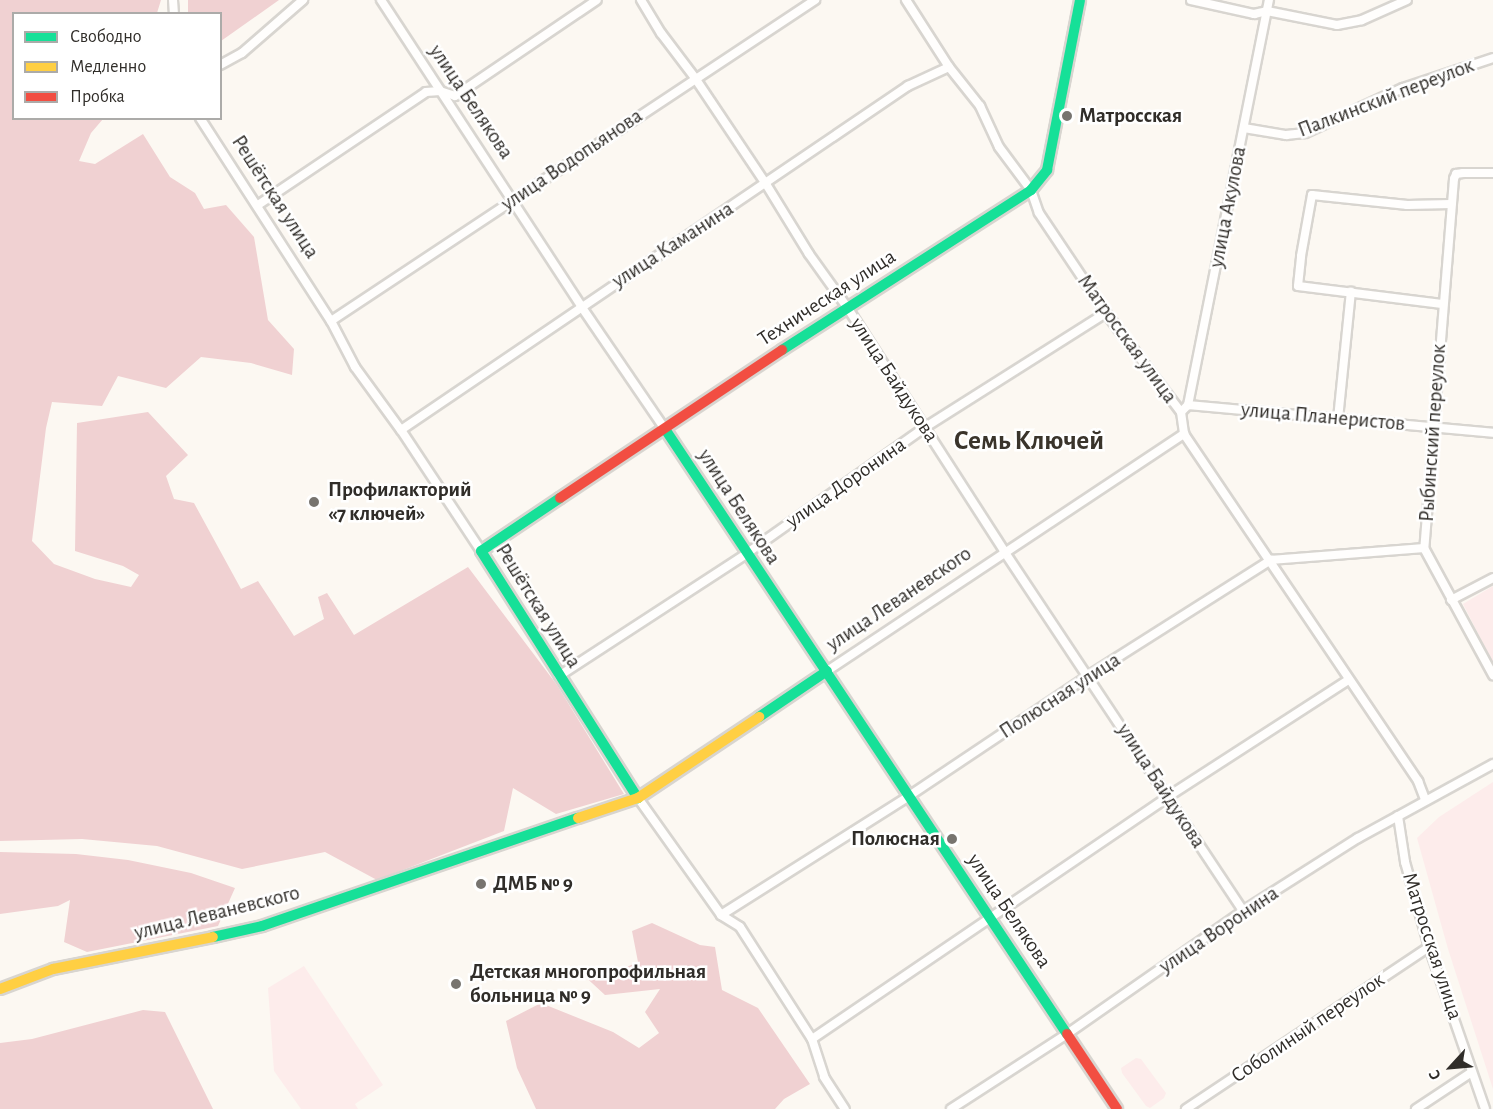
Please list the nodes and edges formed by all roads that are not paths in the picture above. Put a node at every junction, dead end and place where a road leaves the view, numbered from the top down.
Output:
1 (303, 0) edge
2 (381, 0) edge
3 (597, 0) edge
4 (641, 0) edge
5 (815, 0) edge
6 (906, 0) edge
7 (1080, 0) edge
8 (1191, 0) edge
9 (1269, 0) edge
10 (1407, 0) edge
11 (1389, 3) edge
12 (1267, 11) junction
13 (1493, 58) edge
14 (222, 63) edge
15 (949, 67) junction
16 (695, 78) junction
17 (440, 92) junction
18 (201, 120) edge
19 (1244, 128) junction
20 (1493, 173) edge
21 (766, 184) junction
22 (1031, 190) junction
23 (513, 200) junction
24 (1451, 204) junction
25 (258, 205) junction
26 (1351, 292) junction
27 (1442, 304) junction
28 (581, 306) junction
29 (847, 307) junction
30 (1106, 313) junction
31 (331, 321) junction
32 (1188, 405) junction
33 (1181, 412) junction
34 (1338, 419) junction
35 (924, 428) junction
36 (1435, 428) junction
37 (665, 429) junction
38 (401, 430) junction
39 (1493, 433) edge
40 (1184, 434) junction
41 (1424, 548) junction
42 (481, 551) junction
43 (1004, 551) junction
44 (746, 554) junction
45 (1271, 560) junction
46 (1493, 578) edge
47 (1451, 600) junction
48 (827, 671) junction
49 (1493, 675) edge
50 (559, 676) junction
51 (1088, 676) junction
52 (1348, 680) junction
53 (1493, 764) edge
54 (909, 796) junction
55 (1169, 796) junction
56 (638, 798) junction
57 (1425, 799) junction
58 (1398, 816) junction
59 (1243, 911) junction
60 (721, 915) junction
61 (990, 918) junction
62 (1429, 947) junction
63 (0, 989) edge
64 (1067, 1034) junction
65 (812, 1039) junction
66 (1472, 1071) junction
67 (845, 1109) edge
68 (951, 1109) edge
69 (1117, 1109) edge
70 (1186, 1109) edge
71 (1416, 1109) edge
72 (1485, 1109) edge

1 - 14 street
2 - 17 street, улица Белякова
3 - 17 street
4 - 16 street, улица Байдукова
5 - 16 street, улица Водопьянова
6 - 15 street, Матросская улица
7 - 22 street, Техническая улица
8 - 12 street
9 - 12 street, улица Акулова
10 - 11 street
11 - 12 street
12 - 19 street, улица Акулова
13 - 19 street, Палкинский переулок
15 - 21 street, улица Каманина
15 - 22 street, Матросская улица
16 - 21 street, улица Байдукова
16 - 23 street, улица Водопьянова
17 - 23 street, улица Белякова
17 - 25 street
18 - 25 street, Решётская улица
19 - 32 street, улица Акулова
20 - 24 street, Рыбинский переулок
21 - 28 street, улица Каманина
21 - 29 street, улица Байдукова
22 - 29 street, Техническая улица
22 - 30 street, Матросская улица
23 - 28 street, улица Белякова
23 - 31 street, улица Водопьянова
24 - 26 street
24 - 27 street, Рыбинский переулок
25 - 31 street, Решётская улица
26 - 27 street
26 - 34 street
27 - 36 street, Рыбинский переулок
28 - 37 street, улица Белякова
28 - 38 street, улица Каманина
29 - 35 street, улица Байдукова
29 - 37 street, Техническая улица
30 - 33 street, Матросская улица
30 - 35 street, улица Доронина
31 - 38 street, Решётская улица
32 - 33 street
32 - 34 street, улица Планеристов
33 - 40 street, Матросская улица
34 - 36 street, улица Планеристов
35 - 43 street, улица Байдукова
35 - 44 street, улица Доронина
36 - 39 street, улица Планеристов
36 - 41 street, Рыбинский переулок
37 - 42 street, Техническая улица
37 - 44 street, улица Белякова
38 - 42 street, Решётская улица
40 - 43 street, улица Леваневского
40 - 45 street, Матросская улица
41 - 45 street, Полюсная улица
41 - 47 street, Рыбинский переулок
42 - 50 street, Решётская улица
43 - 48 street, улица Леваневского
43 - 51 street, улица Байдукова
44 - 48 street, улица Белякова
44 - 50 street, улица Доронина
45 - 51 street, Полюсная улица
45 - 52 street, Матросская улица
46 - 47 street
47 - 49 street, Рыбинский переулок
48 - 54 street, улица Белякова
48 - 56 street, улица Леваневского
50 - 56 street, Решётская улица
51 - 54 street, Полюсная улица
51 - 55 street, улица Байдукова
52 - 55 street
52 - 57 street, Матросская улица
53 - 57 street, улица Воронина
54 - 60 street, Полюсная улица
54 - 61 street, улица Белякова
55 - 59 street, улица Байдукова
55 - 61 street
56 - 60 street, Решётская улица
56 - 63 street, улица Леваневского
57 - 58 street, улица Воронина
58 - 59 street, улица Воронина
58 - 62 street, Матросская улица
59 - 64 street, улица Воронина
60 - 65 street, Решётская улица
61 - 64 street, улица Белякова
61 - 65 street
62 - 66 street, Матросская улица
62 - 70 street, Соболиный переулок
64 - 68 street, улица Воронина
64 - 69 street, улица Белякова
65 - 67 street, Решётская улица
66 - 71 street
66 - 72 street, Матросская улица

